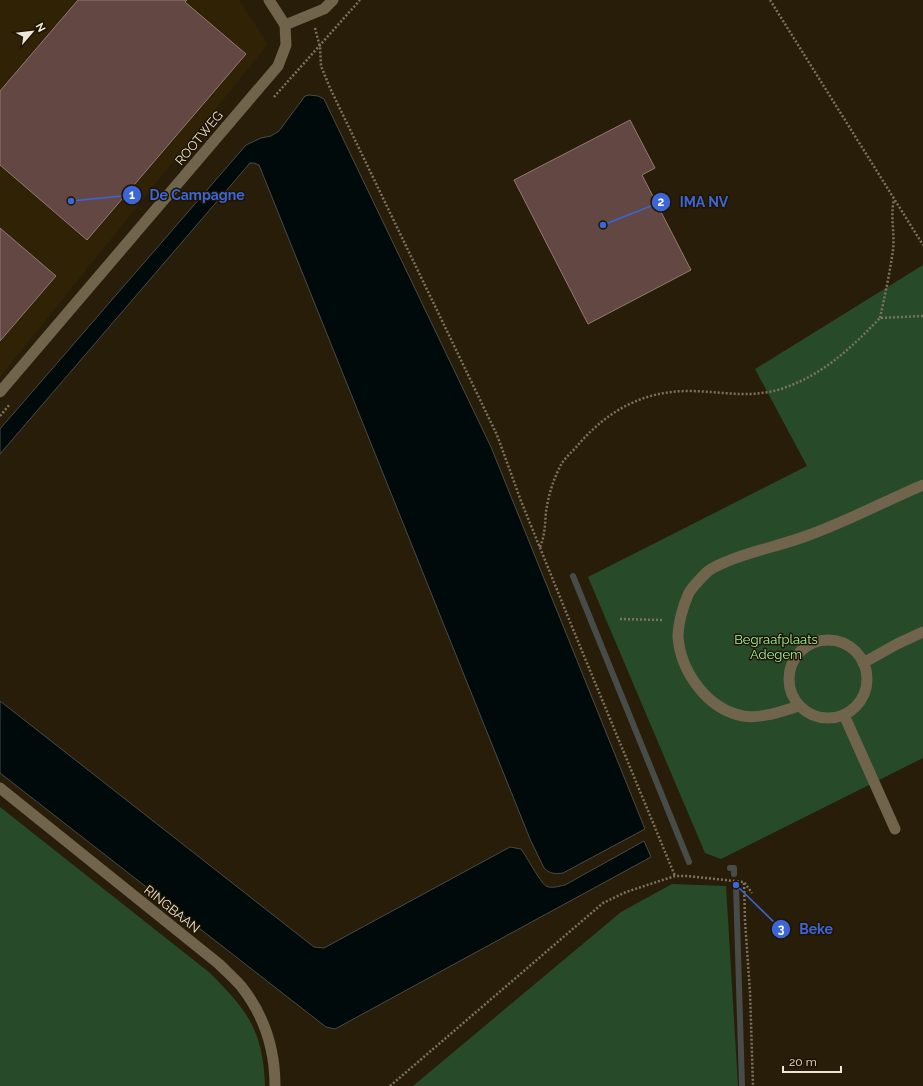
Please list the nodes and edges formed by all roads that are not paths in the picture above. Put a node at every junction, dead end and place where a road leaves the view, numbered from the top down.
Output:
1 (269, 0) edge
2 (333, 0) edge
3 (285, 25) junction
4 (0, 392) edge
5 (923, 485) edge
6 (923, 632) edge
7 (863, 663) junction
8 (799, 706) junction
9 (844, 715) junction
10 (0, 788) edge
11 (896, 829) dead end
12 (275, 1086) edge

1 - 3 street, ROOTWEG
2 - 3 street
3 - 4 street, ROOTWEG
5 - 8 street
6 - 7 street
7 - 8 street
7 - 9 street
8 - 9 street
9 - 11 street
10 - 12 street, RINGBAAN

